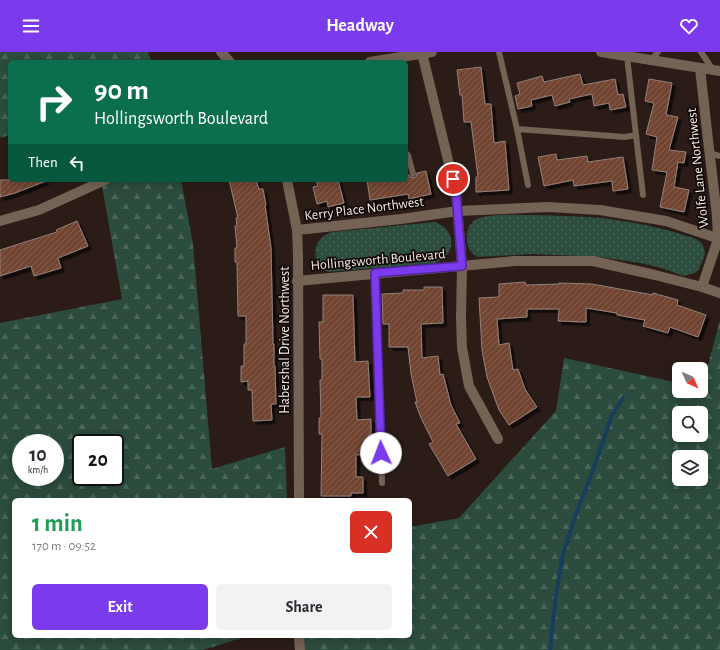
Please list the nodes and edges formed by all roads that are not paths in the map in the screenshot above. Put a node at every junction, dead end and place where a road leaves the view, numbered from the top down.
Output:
1 (221, 52) edge
2 (432, 52) edge
3 (500, 52) edge
4 (601, 52) edge
5 (658, 52) edge
6 (701, 52) edge
7 (422, 53) edge
8 (627, 56) junction
9 (228, 60) edge
10 (382, 60) edge
11 (651, 60) junction
12 (700, 68) junction
13 (716, 71) edge
14 (518, 129) junction
15 (636, 136) junction
16 (709, 152) junction
17 (408, 155) edge
18 (720, 156) edge
19 (413, 174) dead end
20 (101, 182) edge
21 (287, 182) edge
22 (528, 185) dead end
23 (643, 195) dead end
24 (458, 211) junction
25 (0, 221) edge
26 (297, 230) junction
27 (719, 239) edge
28 (462, 266) junction
29 (375, 273) junction
30 (298, 281) junction
31 (702, 287) junction
32 (720, 293) edge
33 (498, 439) dead end
34 (382, 483) dead end
35 (299, 498) edge
36 (299, 638) edge
37 (300, 650) edge

1 - 9 street
2 - 7 street
3 - 14 lane
4 - 8 street
5 - 11 lane
6 - 13 lane
7 - 10 street
7 - 24 street
8 - 11 street
8 - 15 lane
11 - 12 street
12 - 13 street
12 - 16 street, Wolfe Lane Northwest
14 - 15 lane
14 - 22 lane
15 - 23 lane
16 - 18 lane
16 - 27 street, Wolfe Lane Northwest
17 - 19 lane
20 - 25 street
21 - 26 street, Habershal Drive Northwest
24 - 26 street, Kerry Place Northwest
24 - 27 street, Kerry Place Northwest
24 - 28 street
26 - 30 street, Habershal Drive Northwest
27 - 31 street, Wolfe Lane Northwest
28 - 29 street, Hollingsworth Boulevard
28 - 31 street, Hollingsworth Boulevard
28 - 33 street
29 - 30 street, Hollingsworth Boulevard
29 - 34 lane
30 - 35 street, Habershal Drive Northwest
31 - 32 street, Hollingsworth Boulevard
36 - 37 street

